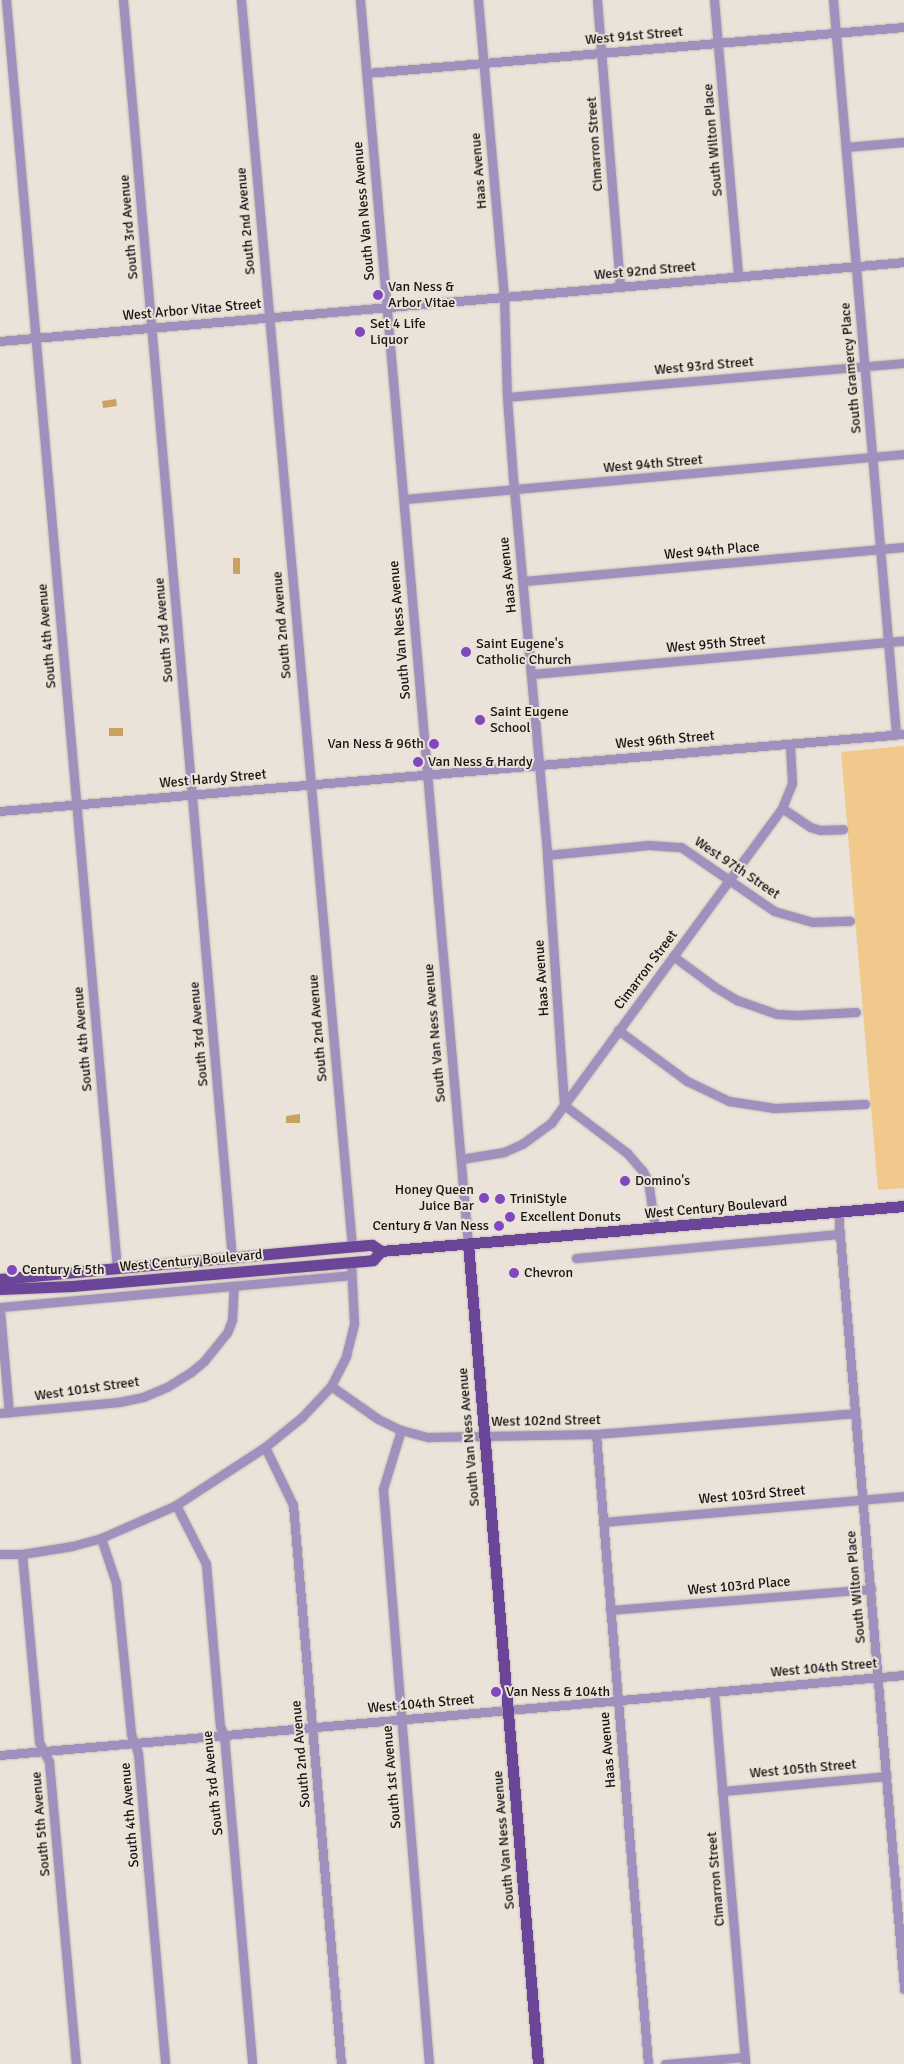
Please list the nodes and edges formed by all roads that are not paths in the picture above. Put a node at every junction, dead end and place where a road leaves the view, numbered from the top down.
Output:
1 (6, 0) edge
2 (123, 0) edge
3 (241, 0) edge
4 (360, 0) edge
5 (478, 0) edge
6 (597, 0) edge
7 (714, 0) edge
8 (833, 0) edge
9 (904, 27) edge
10 (836, 33) junction
11 (718, 43) junction
12 (602, 53) junction
13 (483, 63) junction
14 (367, 73) junction
15 (904, 142) edge
16 (846, 147) junction
17 (904, 262) edge
18 (856, 266) junction
19 (738, 278) junction
20 (620, 286) junction
21 (504, 297) junction
22 (387, 307) junction
23 (268, 317) junction
24 (152, 328) junction
25 (35, 338) junction
26 (0, 341) edge
27 (904, 363) edge
28 (864, 366) junction
29 (507, 397) junction
30 (904, 454) edge
31 (872, 457) junction
32 (514, 490) junction
33 (404, 499) junction
34 (904, 548) edge
35 (880, 550) junction
36 (523, 581) junction
37 (904, 640) edge
38 (888, 642) junction
39 (531, 674) junction
40 (900, 734) edge
41 (790, 744) junction
42 (539, 764) junction
43 (428, 774) junction
44 (310, 784) junction
45 (193, 794) junction
46 (75, 804) junction
47 (782, 808) junction
48 (0, 811) edge
49 (843, 829) dead end
50 (547, 856) junction
51 (731, 881) junction
52 (850, 921) dead end
53 (673, 956) junction
54 (856, 1012) dead end
55 (618, 1030) junction
56 (865, 1104) dead end
57 (564, 1105) junction
58 (461, 1159) junction
59 (904, 1206) edge
60 (838, 1212) junction
61 (655, 1228) junction
62 (840, 1234) junction
63 (468, 1244) junction
64 (352, 1247) junction
65 (381, 1251) junction
66 (576, 1258) dead end
67 (232, 1259) junction
68 (351, 1262) junction
69 (117, 1269) junction
70 (352, 1276) junction
71 (0, 1279) edge
72 (234, 1287) junction
73 (0, 1289) edge
74 (0, 1307) edge
75 (0, 1311) edge
76 (331, 1386) junction
77 (4, 1413) edge
78 (855, 1413) junction
79 (401, 1430) junction
80 (596, 1434) junction
81 (484, 1436) junction
82 (265, 1448) junction
83 (904, 1496) edge
84 (863, 1500) junction
85 (176, 1506) junction
86 (603, 1522) junction
87 (101, 1538) junction
88 (0, 1554) edge
89 (22, 1554) junction
90 (871, 1589) junction
91 (610, 1610) junction
92 (904, 1675) edge
93 (878, 1677) junction
94 (714, 1692) junction
95 (618, 1700) junction
96 (508, 1710) junction
97 (401, 1720) junction
98 (313, 1727) junction
99 (224, 1735) junction
100 (134, 1744) junction
101 (43, 1752) junction
102 (0, 1755) edge
103 (886, 1776) junction
104 (722, 1791) junction
105 (901, 1912) edge
106 (904, 1989) edge
107 (745, 2060) edge
108 (76, 2064) edge
109 (165, 2064) edge
110 (252, 2064) edge
111 (341, 2064) edge
112 (429, 2064) edge
113 (538, 2064) edge
114 (648, 2064) edge
115 (664, 2064) edge

1 - 25 street, South 4th Avenue
2 - 24 street, South 3rd Avenue
3 - 23 street, South 2nd Avenue
4 - 14 street, South Van Ness Avenue
5 - 13 street, Haas Avenue
6 - 12 street, Cimarron Street
7 - 11 street, South Wilton Place
8 - 10 street, South Gramercy Place
9 - 10 street, West 91st Street
10 - 11 street, West 91st Street
10 - 16 street, South Gramercy Place
11 - 12 street, West 91st Street
11 - 19 street, South Wilton Place
12 - 13 street, West 91st Street
12 - 20 street, Cimarron Street
13 - 14 street, West 91st Street
13 - 21 street, Haas Avenue
14 - 22 street, South Van Ness Avenue
15 - 16 street
16 - 18 street, South Gramercy Place
17 - 18 street, West 92nd Street
18 - 19 street, West 92nd Street
18 - 28 street, South Gramercy Place
19 - 20 street, West 92nd Street
20 - 21 street, West 92nd Street
21 - 22 street, West 92nd Street
21 - 29 street, Haas Avenue
22 - 23 street, West Arbor Vitae Street
22 - 33 street, South Van Ness Avenue
23 - 24 street, West Arbor Vitae Street
23 - 44 street, South 2nd Avenue
24 - 25 street, West Arbor Vitae Street
24 - 45 street, South 3rd Avenue
25 - 26 street, West Arbor Vitae Street
25 - 46 street, South 4th Avenue
27 - 28 street, West 93rd Street
28 - 29 street, West 93rd Street
28 - 31 street, South Gramercy Place
29 - 32 street, Haas Avenue
30 - 31 street, West 94th Street
31 - 32 street, West 94th Street
31 - 35 street, South Gramercy Place
32 - 33 street, West 94th Street
32 - 36 street, Haas Avenue
33 - 43 street, South Van Ness Avenue
34 - 35 street, West 94th Place
35 - 36 street, West 94th Place
35 - 38 street, South Gramercy Place
36 - 39 street, Haas Avenue
37 - 38 street, West 95th Street
38 - 39 street, West 95th Street
38 - 40 street, South Gramercy Place
39 - 42 street, Haas Avenue
40 - 41 street, West 96th Street
41 - 42 street, West 96th Street
41 - 47 street, Cimarron Street
42 - 43 street, West 96th Street
42 - 50 street, Haas Avenue
43 - 44 street, West Hardy Street
43 - 58 street, South Van Ness Avenue
44 - 45 street, West Hardy Street
44 - 64 street, South 2nd Avenue
45 - 46 street, West Hardy Street
45 - 67 street, South 3rd Avenue
46 - 48 street, West Hardy Street
46 - 69 street, South 4th Avenue
47 - 49 street
47 - 51 street, Cimarron Street
50 - 51 street, West 97th Street
50 - 57 street, Haas Avenue
51 - 52 street, West 97th Street
51 - 53 street, Cimarron Street
53 - 54 street
53 - 55 street, Cimarron Street
55 - 56 street
55 - 57 street, Cimarron Street
57 - 58 street, Cimarron Street
57 - 61 street
58 - 63 street, South Van Ness Avenue
59 - 60 main road, West Century Boulevard
60 - 61 main road, West Century Boulevard
60 - 62 street, South Wilton Place
61 - 63 main road, West Century Boulevard
62 - 66 street
62 - 78 street, South Wilton Place
63 - 65 main road, West Century Boulevard
63 - 81 main road, South Van Ness Avenue
64 - 65 main road, West Century Boulevard
64 - 67 main road, West Century Boulevard
65 - 68 main road, West Century Boulevard
67 - 69 main road, West Century Boulevard
68 - 70 street
68 - 73 main road, West Century Boulevard
69 - 71 main road, West Century Boulevard
70 - 72 street
70 - 76 street
72 - 74 street
72 - 77 street, West 101st Street
75 - 77 street
76 - 79 street, West 102nd Street
76 - 82 street
78 - 80 street, West 102nd Street
78 - 84 street, South Wilton Place
79 - 81 street, West 102nd Street
79 - 97 street, South 1st Avenue
80 - 81 street, West 102nd Street
80 - 86 street, Haas Avenue
81 - 96 main road, South Van Ness Avenue
82 - 85 street
82 - 98 street, South 2nd Avenue
83 - 84 street, West 103rd Street
84 - 86 street, West 103rd Street
84 - 90 street, South Wilton Place
85 - 87 street
85 - 99 street, South 3rd Avenue
86 - 91 street, Haas Avenue
87 - 89 street
87 - 100 street, South 4th Avenue
88 - 89 street
89 - 101 street, South 5th Avenue
90 - 91 street, West 103rd Place
90 - 93 street, South Wilton Place
91 - 95 street, Haas Avenue
92 - 93 street, West 104th Street
93 - 94 street, West 104th Street
93 - 103 street, South Wilton Place
94 - 95 street, West 104th Street
94 - 104 street, Cimarron Street
95 - 96 street, West 104th Street
95 - 114 street, Haas Avenue
96 - 97 street, West 104th Street
96 - 113 main road, South Van Ness Avenue
97 - 98 street, West 104th Street
97 - 112 street, South 1st Avenue
98 - 99 street, West 104th Street
98 - 111 street, South 2nd Avenue
99 - 100 street, West 104th Street
99 - 110 street, South 3rd Avenue
100 - 101 street, West 104th Street
100 - 109 street, South 4th Avenue
101 - 102 street, West 104th Street
101 - 108 street, South 5th Avenue
103 - 104 street, West 105th Street
103 - 105 street, South Wilton Place
104 - 107 street, Cimarron Street
105 - 106 street, South Wilton Place
107 - 115 street

